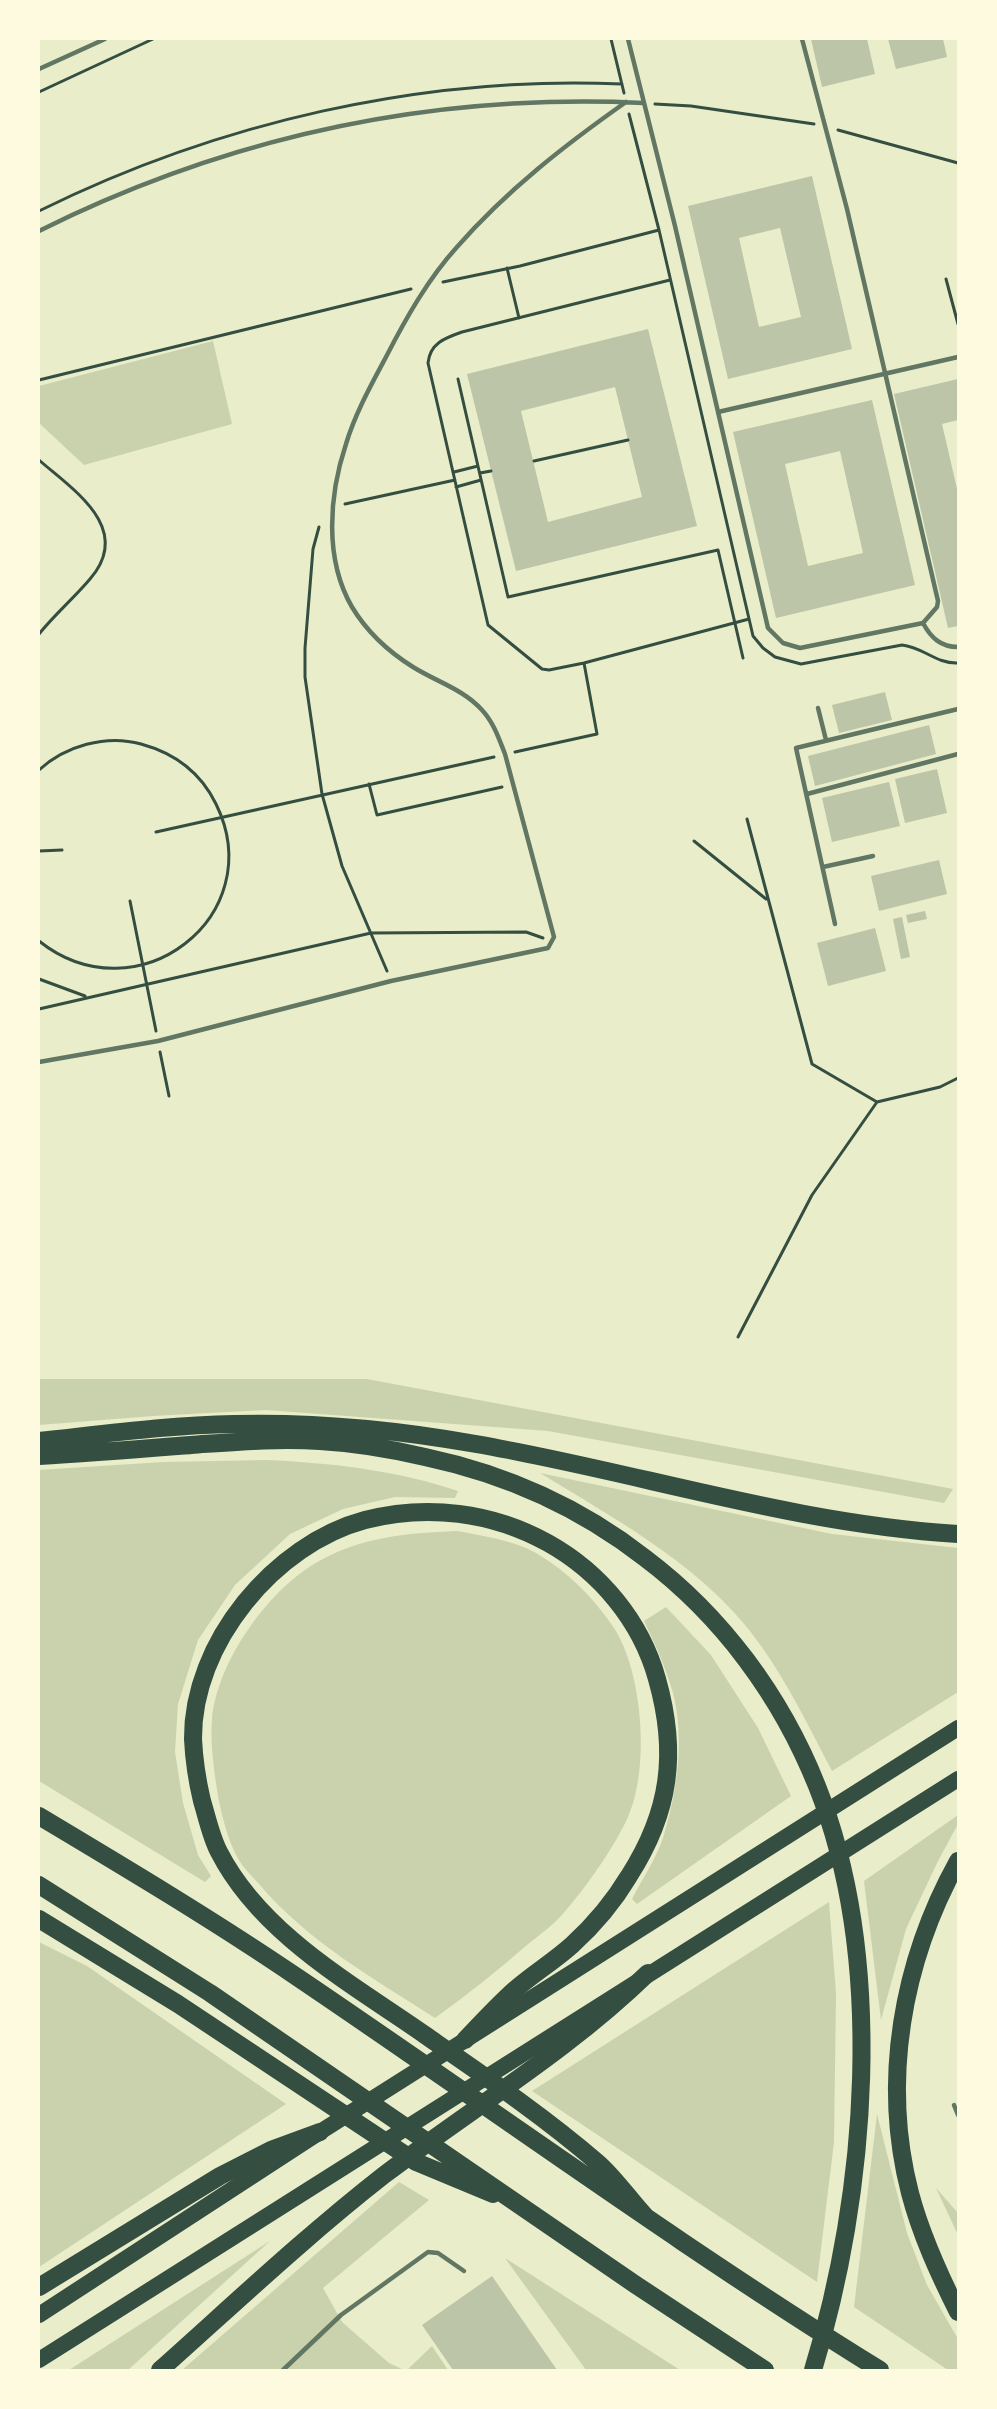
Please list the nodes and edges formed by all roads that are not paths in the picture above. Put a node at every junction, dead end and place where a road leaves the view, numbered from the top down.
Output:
1 (105, 39) edge
2 (628, 39) edge
3 (802, 39) edge
4 (39, 69) edge
5 (626, 102) junction
6 (643, 103) junction
7 (39, 231) edge
8 (958, 357) edge
9 (885, 372) junction
10 (718, 412) junction
11 (923, 623) junction
12 (958, 647) edge
13 (818, 708) dead end
14 (958, 709) edge
15 (826, 740) junction
16 (958, 754) edge
17 (807, 794) junction
18 (873, 856) dead end
19 (823, 867) junction
20 (835, 924) dead end
21 (39, 1062) edge
22 (39, 1441) edge
23 (39, 1456) edge
24 (958, 1534) edge
25 (958, 1728) edge
26 (958, 1779) edge
27 (39, 1816) edge
28 (958, 1861) edge
29 (39, 1885) edge
30 (39, 1919) edge
31 (648, 1973) junction
32 (465, 2040) junction
33 (954, 2105) dead end
34 (958, 2115) edge
35 (320, 2132) junction
36 (519, 2203) junction
37 (646, 2217) junction
38 (464, 2271) dead end
39 (39, 2287) edge
40 (958, 2312) edge
41 (39, 2315) edge
42 (39, 2360) edge
43 (160, 2370) edge
44 (283, 2370) edge
45 (765, 2370) edge
46 (813, 2370) edge
47 (880, 2370) edge

1 - 4 lane
2 - 6 lane
3 - 9 lane
5 - 6 lane
5 - 7 lane
5 - 21 lane
6 - 10 lane
8 - 9 lane
9 - 10 lane
9 - 11 lane
10 - 11 lane
11 - 12 lane
13 - 15 lane
14 - 15 lane
15 - 17 lane
16 - 17 lane
17 - 19 lane
18 - 19 lane
19 - 20 lane
22 - 24 highway
23 - 46 highway
25 - 32 highway
26 - 31 highway
27 - 37 highway
28 - 40 highway
29 - 36 highway
30 - 36 highway
31 - 42 highway
31 - 43 highway
32 - 35 highway
32 - 37 highway
33 - 34 lane
35 - 39 highway
35 - 41 highway
36 - 45 highway
37 - 47 highway
38 - 44 lane

